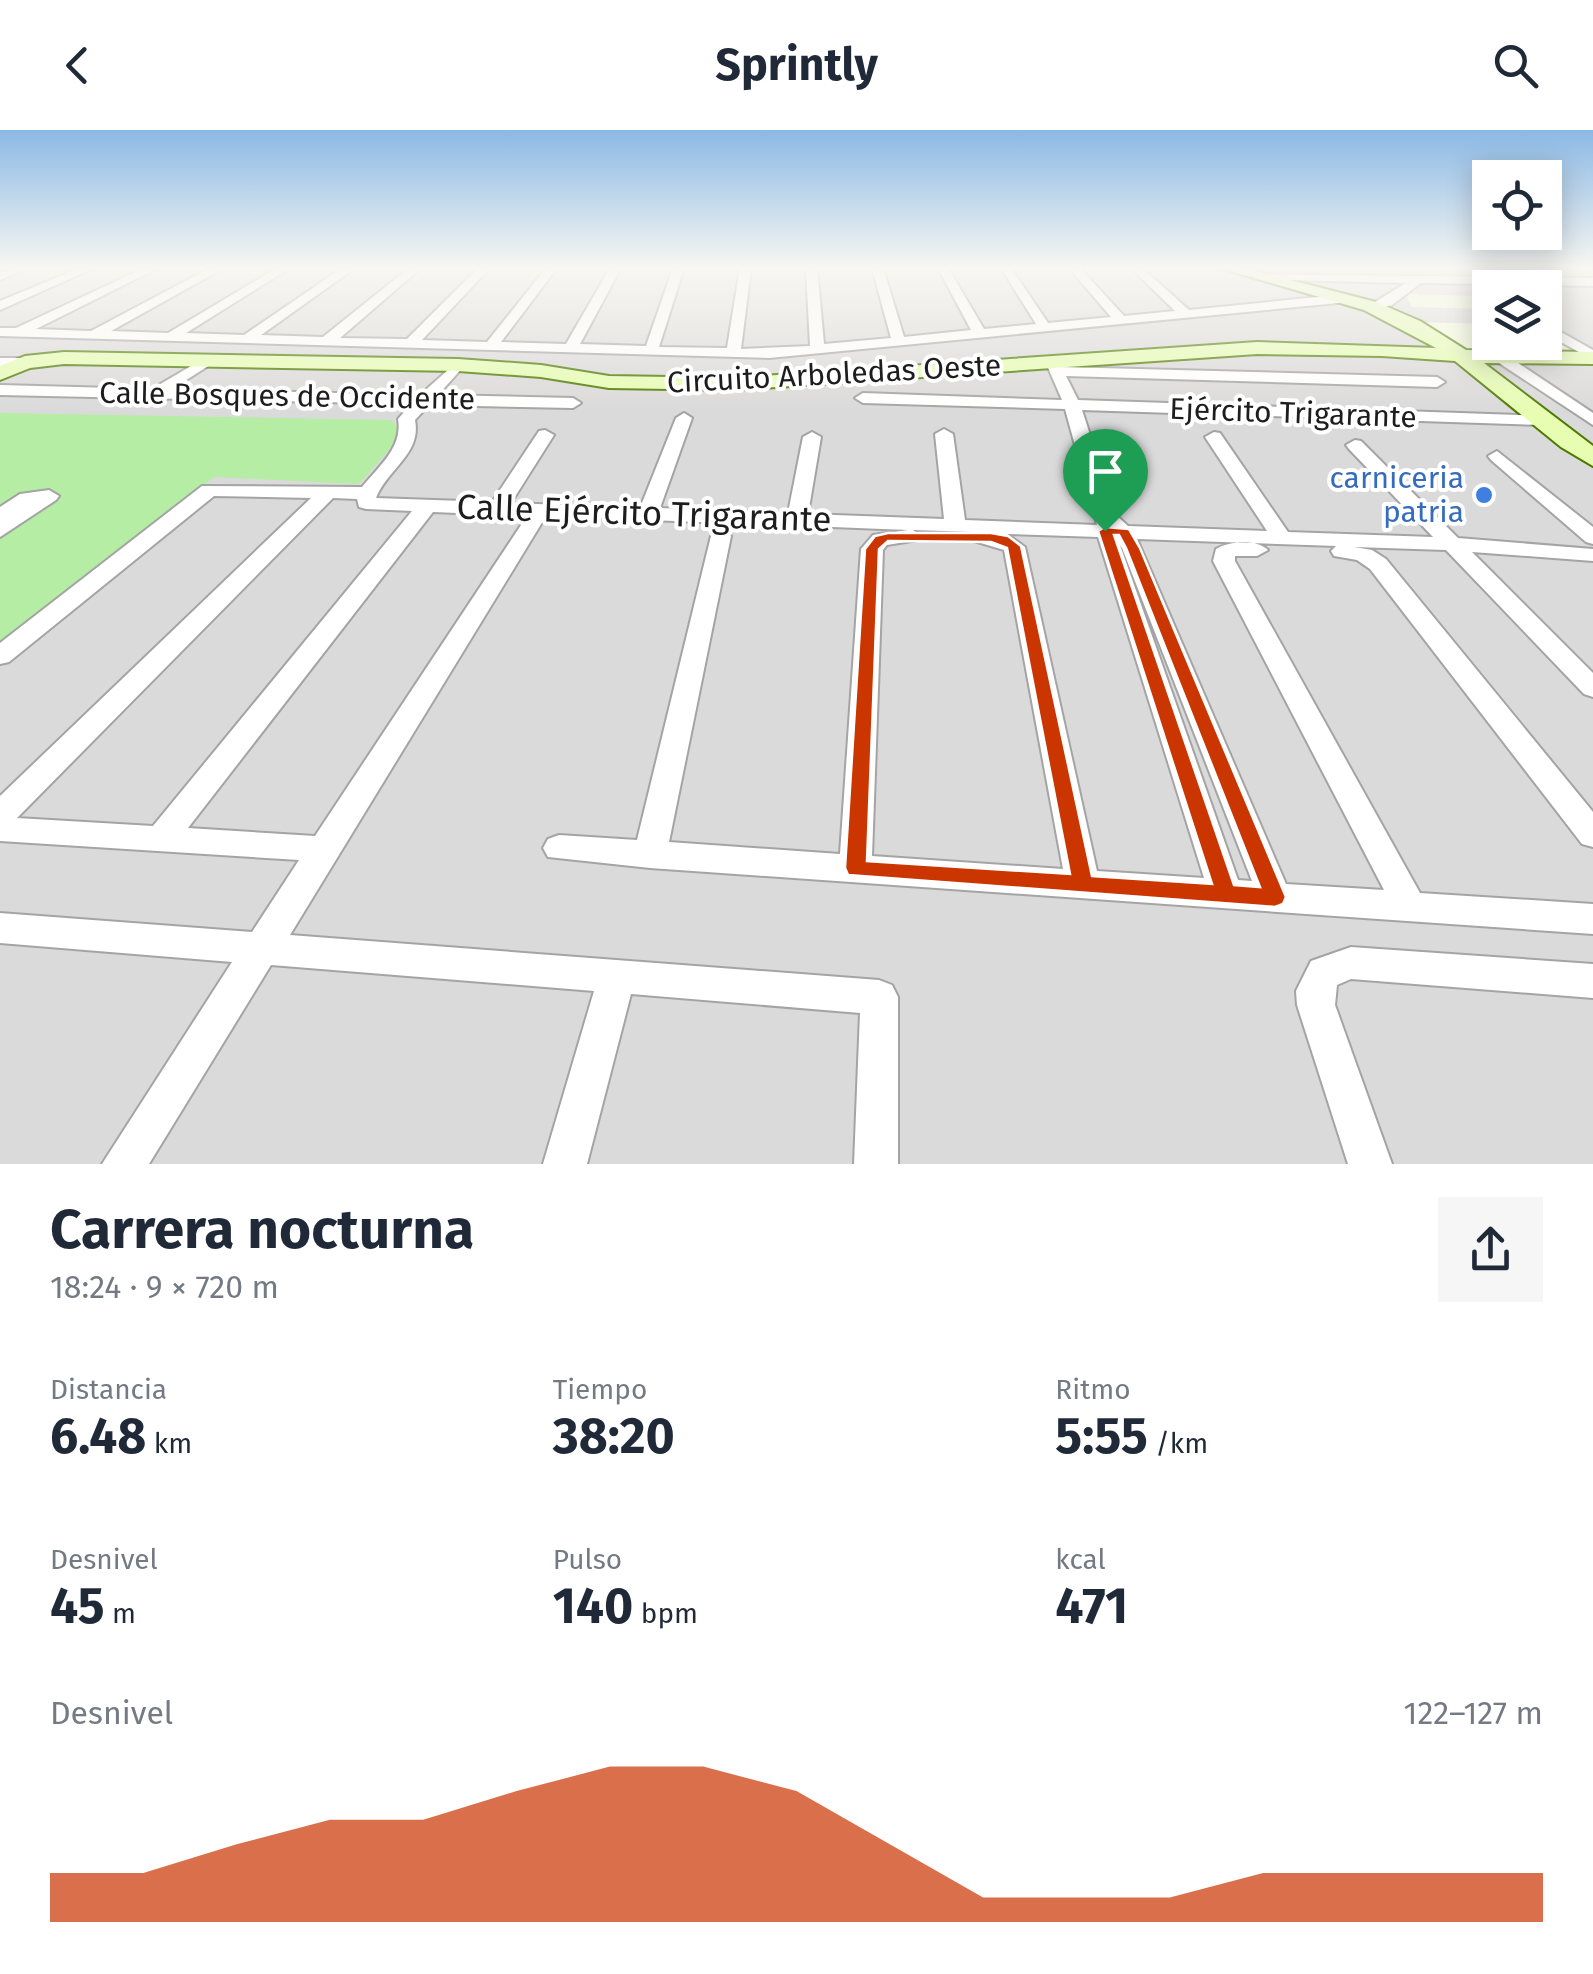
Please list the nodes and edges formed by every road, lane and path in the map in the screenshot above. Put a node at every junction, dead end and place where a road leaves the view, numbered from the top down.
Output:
1 (51, 316) edge
2 (127, 316) edge
3 (203, 316) edge
4 (280, 316) edge
5 (357, 316) edge
6 (437, 316) edge
7 (515, 316) edge
8 (589, 316) edge
9 (663, 316) edge
10 (738, 316) edge
11 (815, 316) edge
12 (892, 316) edge
13 (970, 316) edge
14 (1037, 316) edge
15 (1118, 316) edge
16 (1165, 316) edge
17 (1393, 316) edge
18 (1122, 321) junction
19 (1045, 328) junction
20 (18, 332) junction
21 (93, 334) junction
22 (980, 334) junction
23 (0, 335) edge
24 (170, 336) junction
25 (1562, 338) edge
26 (247, 339) junction
27 (327, 341) junction
28 (900, 342) junction
29 (410, 344) junction
30 (490, 348) junction
31 (570, 350) junction
32 (817, 350) junction
33 (1224, 350) junction
34 (652, 351) junction
35 (733, 353) junction
36 (1463, 356) junction
37 (1472, 356) edge
38 (1562, 357) edge
39 (1593, 357) edge
40 (208, 360) junction
41 (1503, 360) edge
42 (0, 362) edge
43 (26, 362) junction
44 (458, 365) junction
45 (1055, 367) junction
46 (0, 374) edge
47 (1252, 376) junction
48 (1437, 382) dead end
49 (0, 390) edge
50 (156, 393) junction
51 (863, 398) dead end
52 (423, 400) junction
53 (574, 403) dead end
54 (1072, 405) junction
55 (128, 410) dead end
56 (1289, 413) junction
57 (684, 418) dead end
58 (1543, 420) junction
59 (1593, 420) edge
60 (545, 434) dead end
61 (944, 434) dead end
62 (812, 437) dead end
63 (1214, 437) dead end
64 (1355, 445) dead end
65 (1497, 456) dead end
66 (1593, 458) edge
67 (328, 492) junction
68 (367, 493) junction
69 (428, 505) junction
70 (499, 507) junction
71 (541, 509) junction
72 (648, 513) junction
73 (0, 516) edge
74 (797, 520) junction
75 (956, 524) junction
76 (1111, 524) junction
77 (0, 531) edge
78 (721, 536) dead end
79 (1283, 538) junction
80 (1593, 538) edge
81 (1451, 544) junction
82 (1593, 555) edge
83 (0, 656) edge
84 (1593, 688) edge
85 (0, 815) edge
86 (0, 829) edge
87 (1593, 835) edge
88 (161, 839) junction
89 (559, 848) dead end
90 (325, 849) junction
91 (650, 854) junction
92 (856, 868) junction
93 (1083, 884) junction
94 (1226, 894) junction
95 (1275, 897) junction
96 (1410, 906) junction
97 (1593, 919) edge
98 (0, 928) edge
99 (261, 948) junction
100 (618, 976) junction
101 (1593, 981) edge
102 (124, 1164) edge
103 (565, 1164) edge
104 (876, 1164) edge
105 (1370, 1164) edge

1 - 20 street
2 - 21 street
3 - 24 street
4 - 26 street
5 - 27 street
6 - 29 street
7 - 30 street
8 - 31 street
9 - 34 street
10 - 35 street
11 - 32 street
12 - 28 street
13 - 22 street
14 - 19 street
15 - 18 street
16 - 18 street
17 - 36 street
18 - 19 street
19 - 22 street
20 - 21 street
20 - 23 street
21 - 24 street
22 - 28 street
24 - 26 street
25 - 39 street
26 - 27 street
27 - 29 street
28 - 32 street
29 - 30 street
30 - 31 street
31 - 34 street
32 - 35 street
33 - 36 street, Circuito Arboledas Oeste
33 - 45 street, Circuito Arboledas Oeste
33 - 47 street
34 - 35 street
36 - 37 street, Circuito Arboledas Oeste
36 - 58 street
38 - 39 street, Circuito Arboledas Oeste
40 - 43 street, Circuito Arboledas Oeste
40 - 44 street, Circuito Arboledas Oeste
40 - 50 street
41 - 59 street
42 - 43 street
43 - 46 street
44 - 45 street, Circuito Arboledas Oeste
44 - 52 street
45 - 47 street
45 - 54 street
47 - 48 street
47 - 56 street
49 - 50 street, Calle Bosques de Occidente
50 - 52 street, Calle Bosques de Occidente
50 - 55 street
51 - 54 street, Ejército Trigarante
52 - 53 street, Calle Bosques de Occidente
52 - 68 street
54 - 56 street, Ejército Trigarante
54 - 76 street
56 - 58 street, Ejército Trigarante
57 - 72 street
58 - 66 street
60 - 70 street
61 - 75 street
62 - 74 street
63 - 79 street
64 - 81 street
65 - 80 street
67 - 68 street
67 - 83 street
67 - 85 street
68 - 69 street, Calle Ejército Trigarante
69 - 70 street, Calle Ejército Trigarante
69 - 88 street
70 - 71 street, Calle Ejército Trigarante
71 - 72 street, Calle Ejército Trigarante
71 - 90 street
72 - 74 street, Calle Ejército Trigarante
73 - 77 street
74 - 75 street, Calle Ejército Trigarante
75 - 76 street, Calle Ejército Trigarante
76 - 79 street, Calle Ejército Trigarante
76 - 94 street
76 - 95 street
78 - 91 street
79 - 81 street, Calle Ejército Trigarante
81 - 82 street, Calle Ejército Trigarante
81 - 84 street
86 - 88 street
87 - 96 street
88 - 90 street
89 - 91 street
90 - 99 street
91 - 92 street
92 - 93 street
92 - 93 street
93 - 94 street
94 - 95 street
95 - 96 street
96 - 97 street
98 - 99 street
99 - 100 street
99 - 102 street
100 - 103 street
100 - 104 street
101 - 105 street

